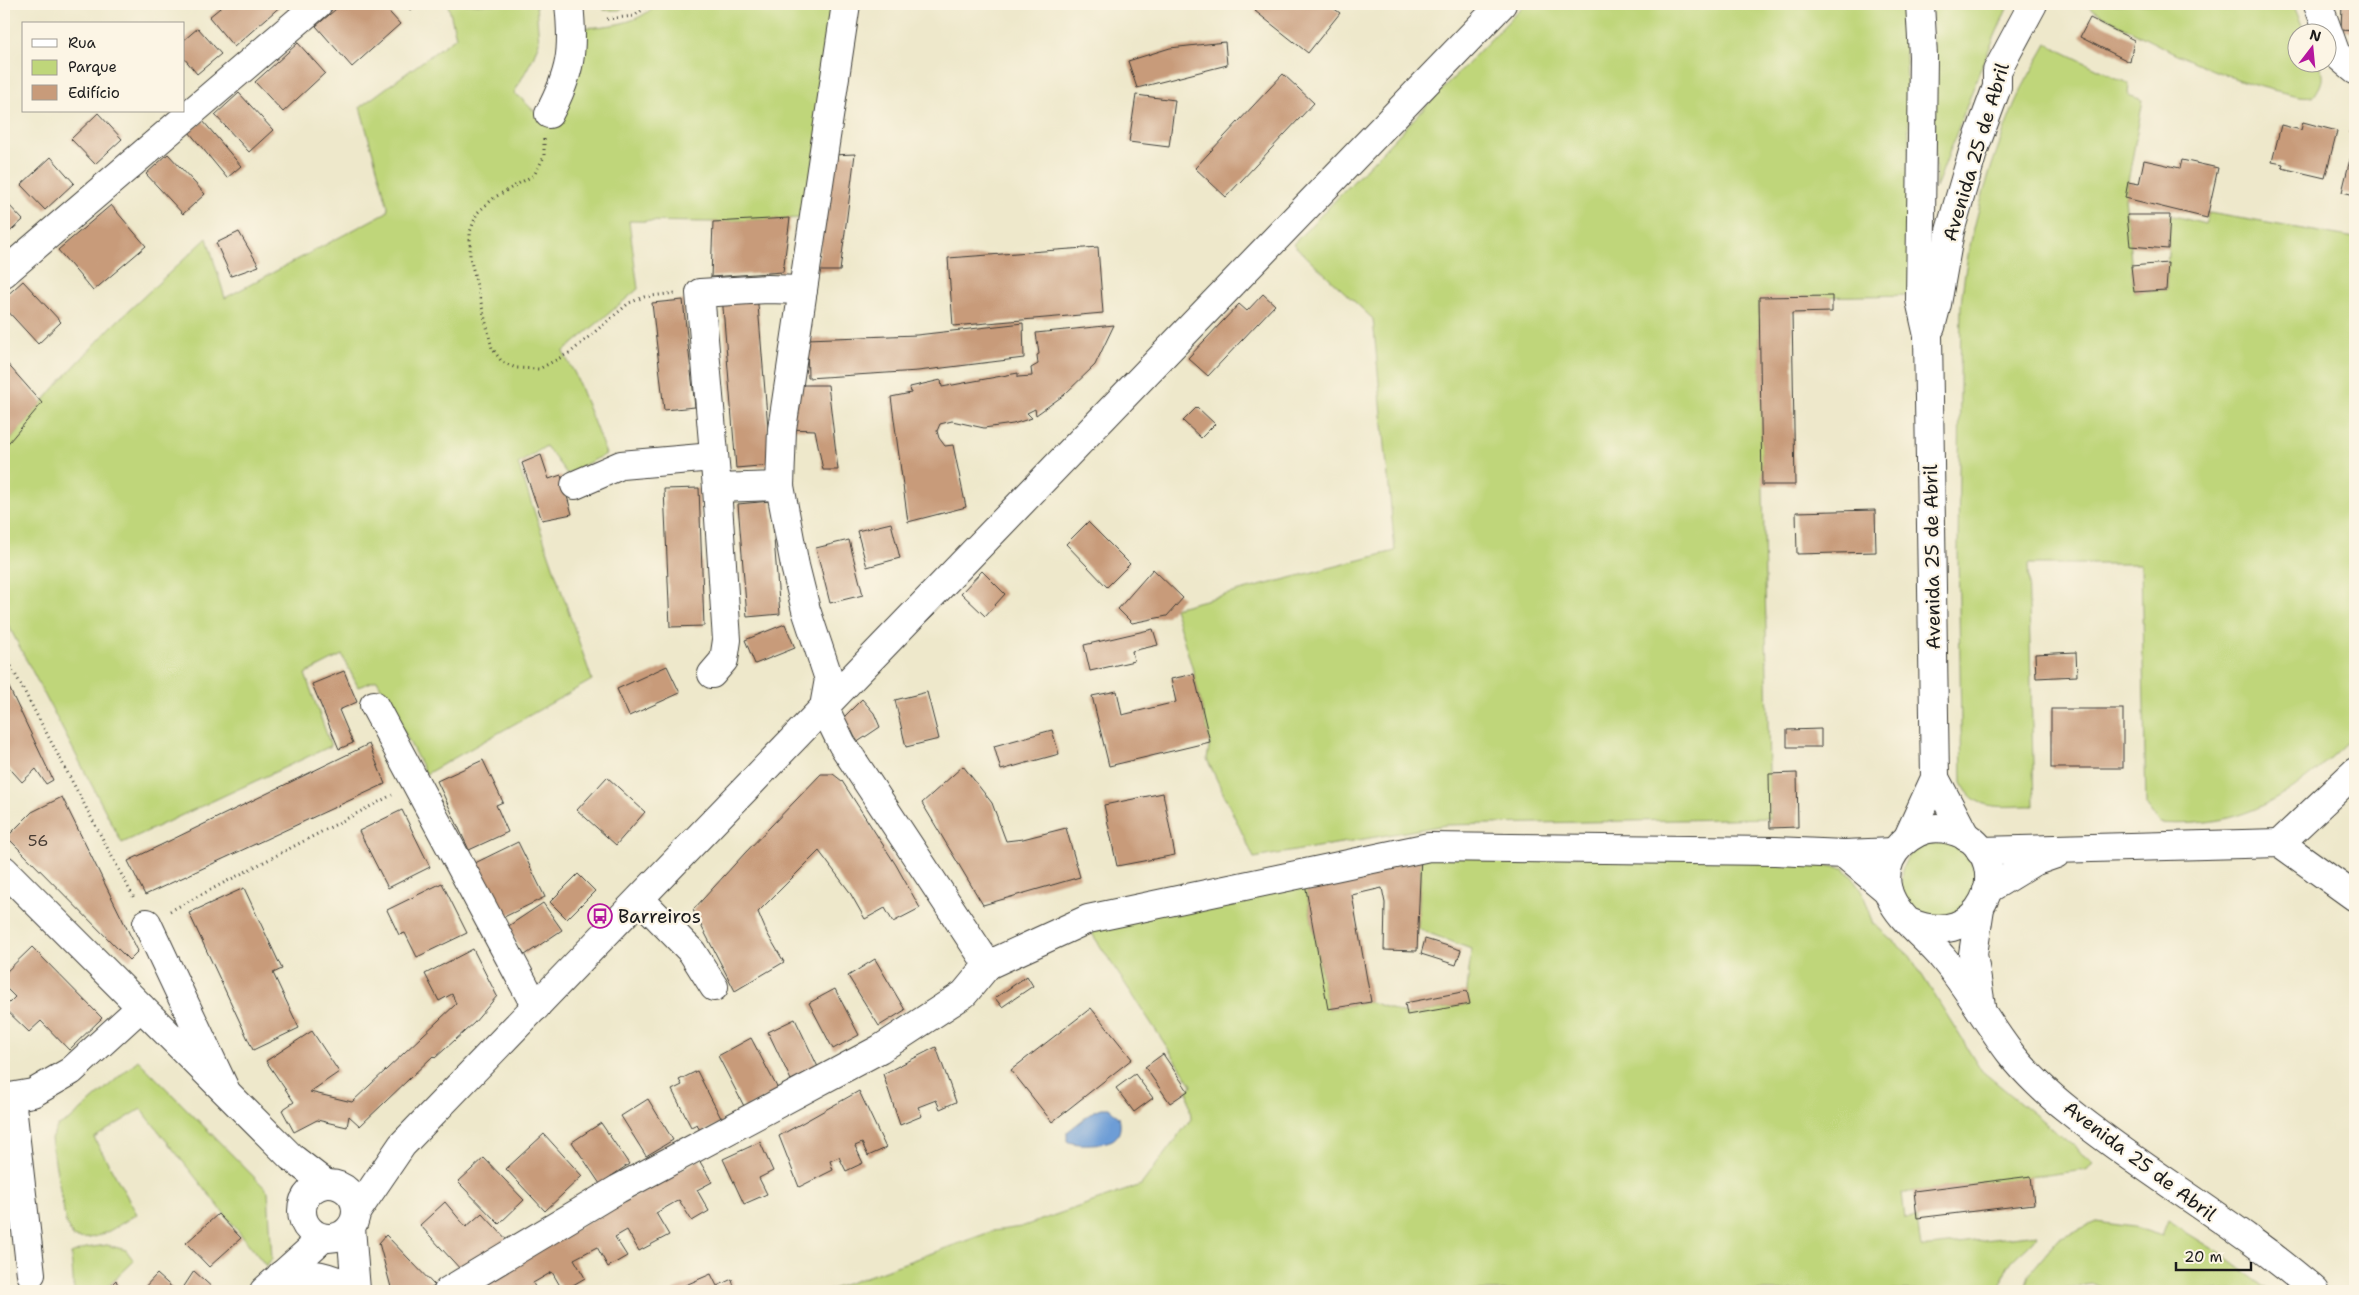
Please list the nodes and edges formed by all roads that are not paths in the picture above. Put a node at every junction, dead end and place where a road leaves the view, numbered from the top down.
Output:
1 (318, 4) edge
2 (569, 4) edge
3 (846, 4) edge
4 (1502, 4) edge
5 (1920, 4) edge
6 (2033, 4) edge
7 (2051, 4) edge
8 (2318, 4) edge
9 (2355, 70) edge
10 (1997, 87) junction
11 (546, 122) road end
12 (4, 274) edge
13 (803, 290) junction
14 (1928, 336) junction
15 (713, 457) junction
16 (576, 485) dead end
17 (780, 486) junction
18 (717, 488) junction
19 (712, 674) dead end
20 (374, 705) dead end
21 (824, 707) junction
22 (2355, 772) edge
23 (1935, 778) junction
24 (2280, 843) junction
25 (1901, 844) junction
26 (1973, 844) junction
27 (2071, 848) junction
28 (1844, 854) junction
29 (4, 870) edge
30 (1888, 890) junction
31 (2355, 897) edge
32 (640, 899) junction
33 (1984, 899) junction
34 (1910, 922) junction
35 (147, 923) road end
36 (988, 965) junction
37 (714, 987) dead end
38 (141, 1007) junction
39 (536, 1007) junction
40 (1983, 1013) junction
41 (227, 1093) junction
42 (7, 1097) edge
43 (291, 1157) junction
44 (391, 1158) junction
45 (331, 1184) junction
46 (327, 1224) junction
47 (31, 1274) dead end
48 (272, 1283) edge
49 (356, 1291) edge
50 (448, 1291) edge
51 (2315, 1291) edge

1 - 12 street
2 - 11 street
3 - 13 street
4 - 21 street
5 - 14 street, Avenida 25 de Abril
6 - 10 street, Avenida 25 de Abril
7 - 10 street
8 - 9 street
10 - 14 street, Avenida 25 de Abril
13 - 15 street
13 - 17 street
14 - 23 street, Avenida 25 de Abril
15 - 16 street
15 - 18 street
17 - 18 street
17 - 21 street
18 - 19 street
20 - 39 street
21 - 32 street
21 - 36 street
22 - 24 street
23 - 25 street, Avenida 25 de Abril
23 - 26 street, Avenida 25 de Abril
24 - 27 street
24 - 31 street
25 - 26 street
25 - 28 street
25 - 30 street, Avenida 25 de Abril
26 - 27 street
26 - 33 street, Avenida 25 de Abril
27 - 33 street
28 - 30 street
28 - 36 street
29 - 38 street
30 - 34 street, Avenida 25 de Abril
32 - 37 street
32 - 39 street
33 - 34 street
33 - 40 street, Avenida 25 de Abril
34 - 40 street, Avenida 25 de Abril
35 - 41 street
36 - 50 street
38 - 41 street
38 - 42 street
39 - 44 street
40 - 51 street, Avenida 25 de Abril
41 - 43 street
42 - 47 street
43 - 45 street
43 - 46 street
44 - 45 street
44 - 46 street
45 - 46 street
45 - 46 street
46 - 48 street
46 - 49 street
48 - 49 street

